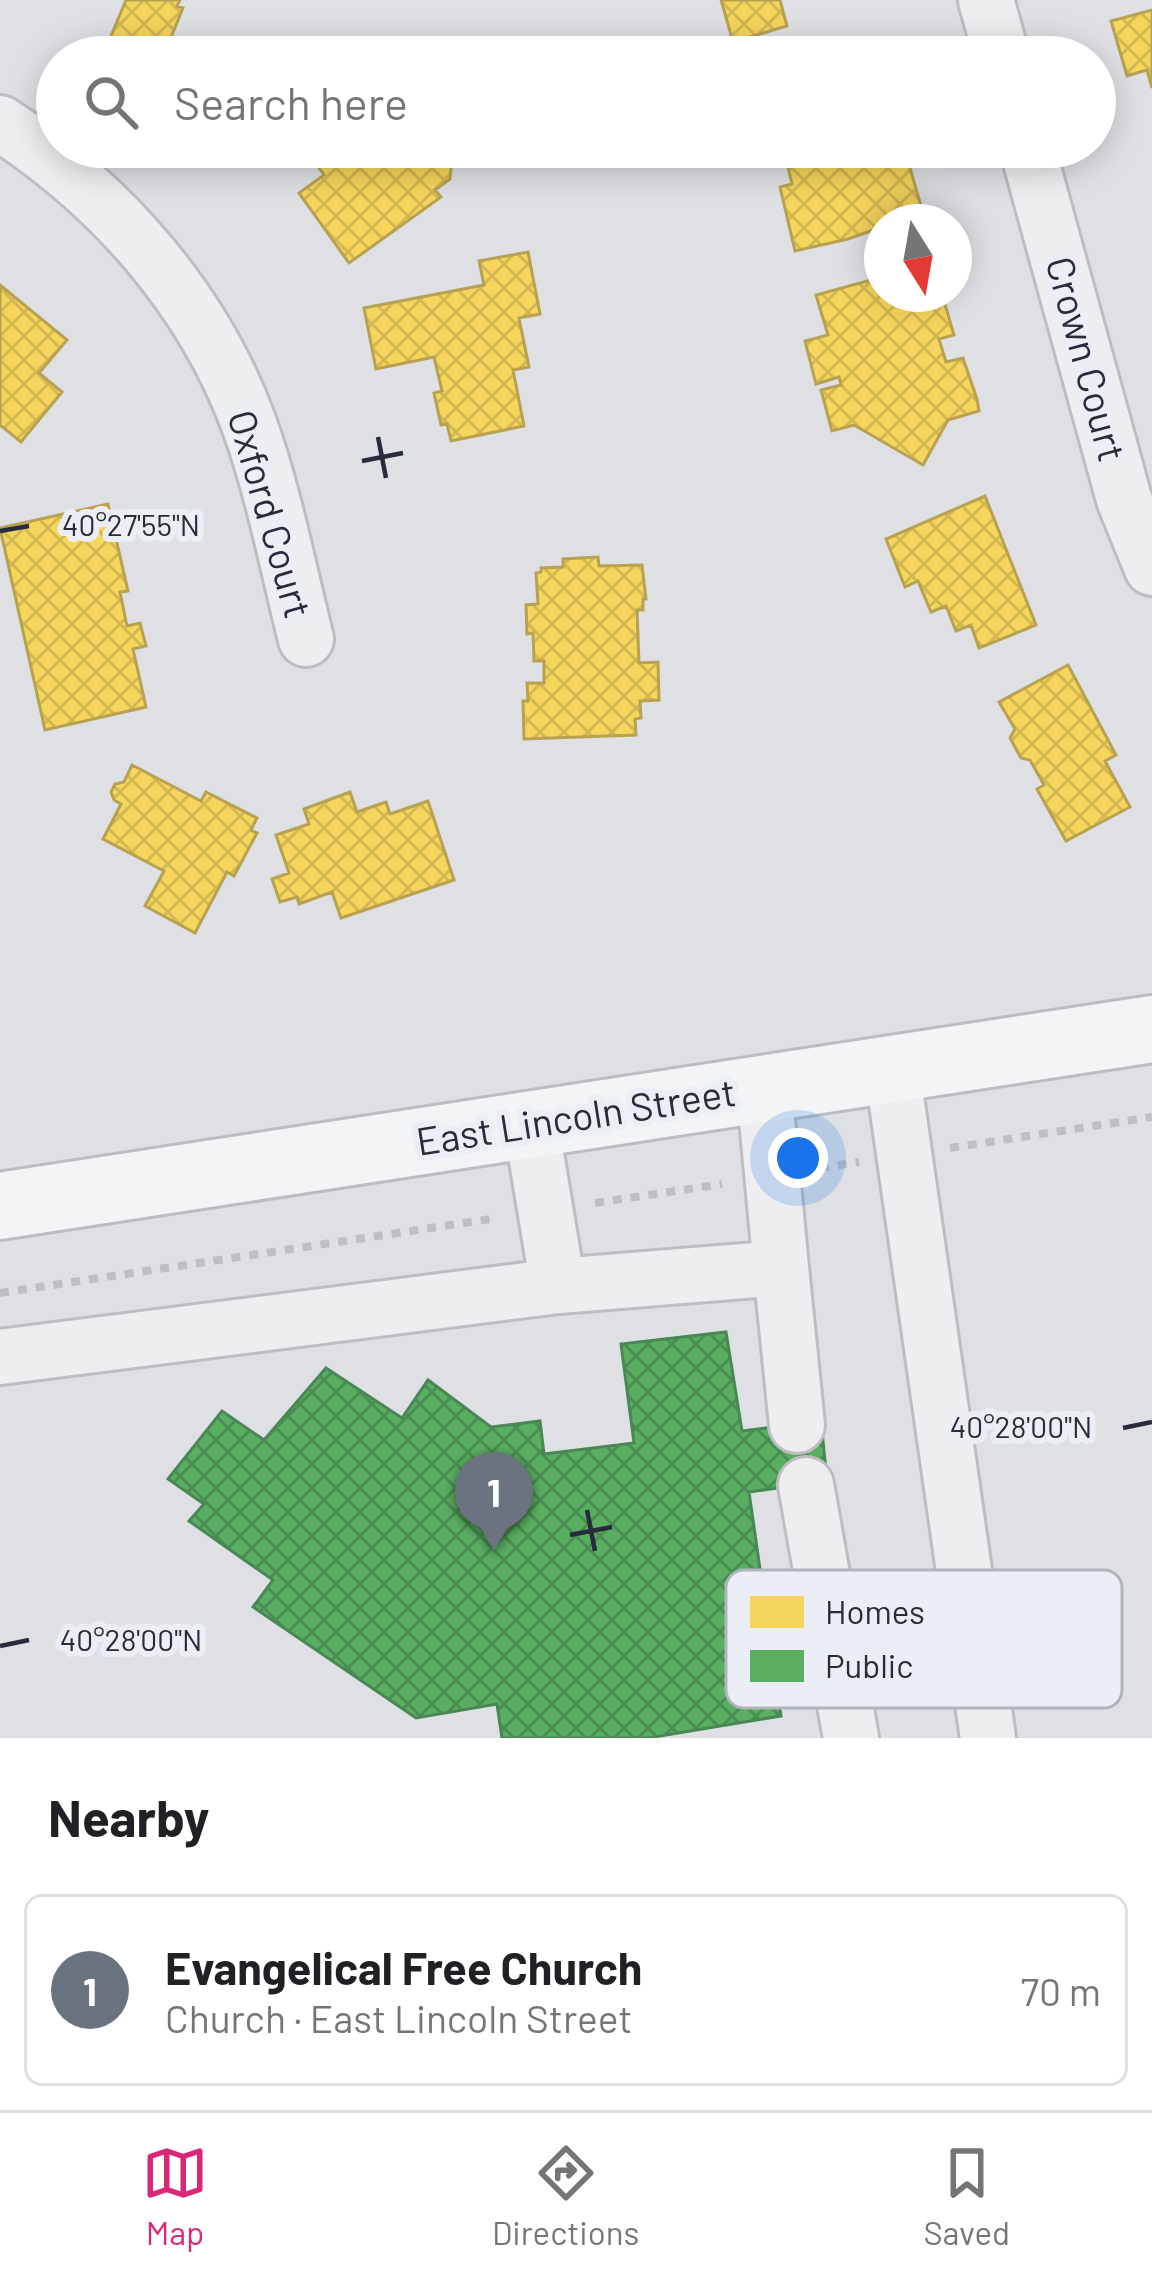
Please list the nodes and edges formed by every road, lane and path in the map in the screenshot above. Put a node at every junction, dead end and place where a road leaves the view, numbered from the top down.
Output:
1 (986, 0) edge
2 (996, 36) edge
3 (0, 123) edge
4 (36, 146) edge
5 (62, 168) edge
6 (1033, 168) edge
7 (1152, 568) edge
8 (306, 639) dead end
9 (1152, 1029) edge
10 (892, 1069) junction
11 (764, 1088) junction
12 (531, 1124) junction
13 (0, 1205) edge
14 (781, 1268) junction
15 (558, 1286) junction
16 (0, 1357) edge
17 (797, 1424) dead end
18 (806, 1484) dead end
19 (821, 1570) edge
20 (964, 1570) edge
21 (846, 1708) edge
22 (984, 1708) edge
23 (851, 1738) edge
24 (988, 1738) edge

1 - 2 street
3 - 4 street, Oxford Court
5 - 8 street, Oxford Court
6 - 7 street, Crown Court
9 - 10 main road, East Lincoln Street
10 - 11 main road, East Lincoln Street
10 - 20 street
11 - 12 main road, East Lincoln Street
11 - 14 street
12 - 13 main road, East Lincoln Street
12 - 15 street
14 - 15 street
14 - 17 street
15 - 16 street
18 - 19 street
21 - 23 street
22 - 24 street

